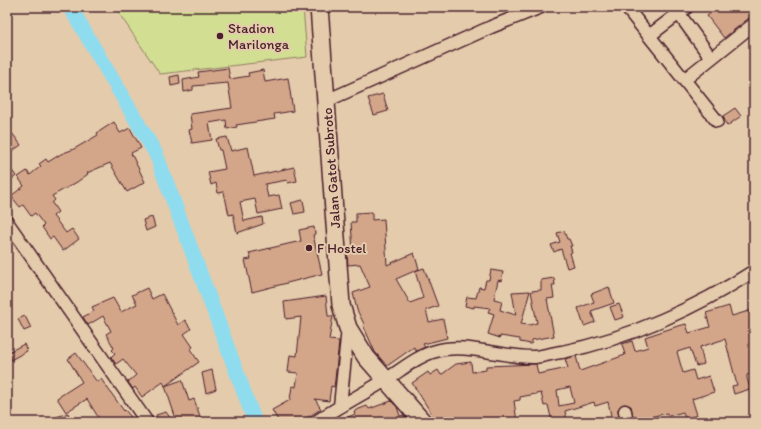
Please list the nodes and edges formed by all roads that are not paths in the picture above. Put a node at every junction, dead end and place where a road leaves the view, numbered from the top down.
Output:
1 (319, 7) edge
2 (541, 7) edge
3 (626, 7) edge
4 (680, 9) edge
5 (754, 24) edge
6 (649, 36) junction
7 (711, 58) junction
8 (684, 80) junction
9 (326, 101) junction
10 (717, 121) dead end
11 (7, 222) edge
12 (754, 271) edge
13 (348, 328) junction
14 (386, 380) junction
15 (340, 406) junction
16 (147, 422) edge
17 (316, 422) edge
18 (423, 422) edge

1 - 9 highway, Jalan Gatot Subroto
2 - 9 street
3 - 6 street
4 - 6 street
4 - 7 street
5 - 7 street
6 - 8 street
7 - 8 street
8 - 10 street
9 - 13 highway, Jalan Gatot Subroto
11 - 16 street
12 - 14 street
13 - 14 highway, Jalan Gatot Subroto
13 - 15 street
14 - 15 street
14 - 18 highway, Jalan Gatot Subroto
15 - 17 street

